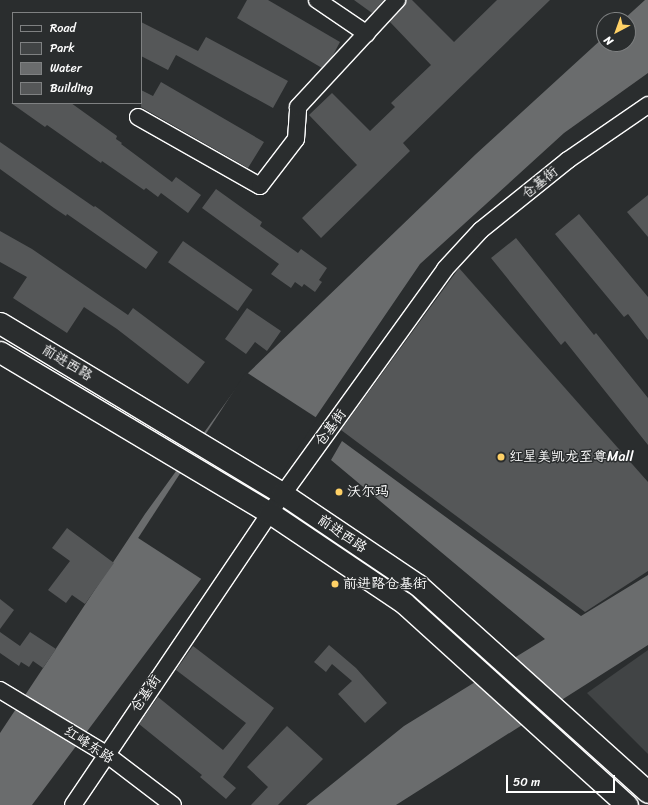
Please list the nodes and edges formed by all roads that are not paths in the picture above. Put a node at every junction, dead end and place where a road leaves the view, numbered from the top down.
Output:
1 (317, 0) edge
2 (397, 0) edge
3 (367, 34) junction
4 (648, 105) edge
5 (138, 117) dead end
6 (0, 323) edge
7 (0, 352) edge
8 (277, 490) junction
9 (263, 510) junction
10 (2, 692) edge
11 (106, 754) junction
12 (648, 792) edge
13 (73, 805) edge
14 (173, 805) edge
15 (627, 805) edge

1 - 3 street
2 - 3 street
3 - 5 street
4 - 8 street, 仓基街
6 - 8 main road, 前进西路
7 - 9 main road, 前进西路
8 - 9 street, 仓基街
8 - 12 main road, 前进西路
9 - 11 street, 仓基街
9 - 15 main road, 前进西路
10 - 11 street, 红峰东路
11 - 13 street, 仓基街
11 - 14 street, 红峰东路

